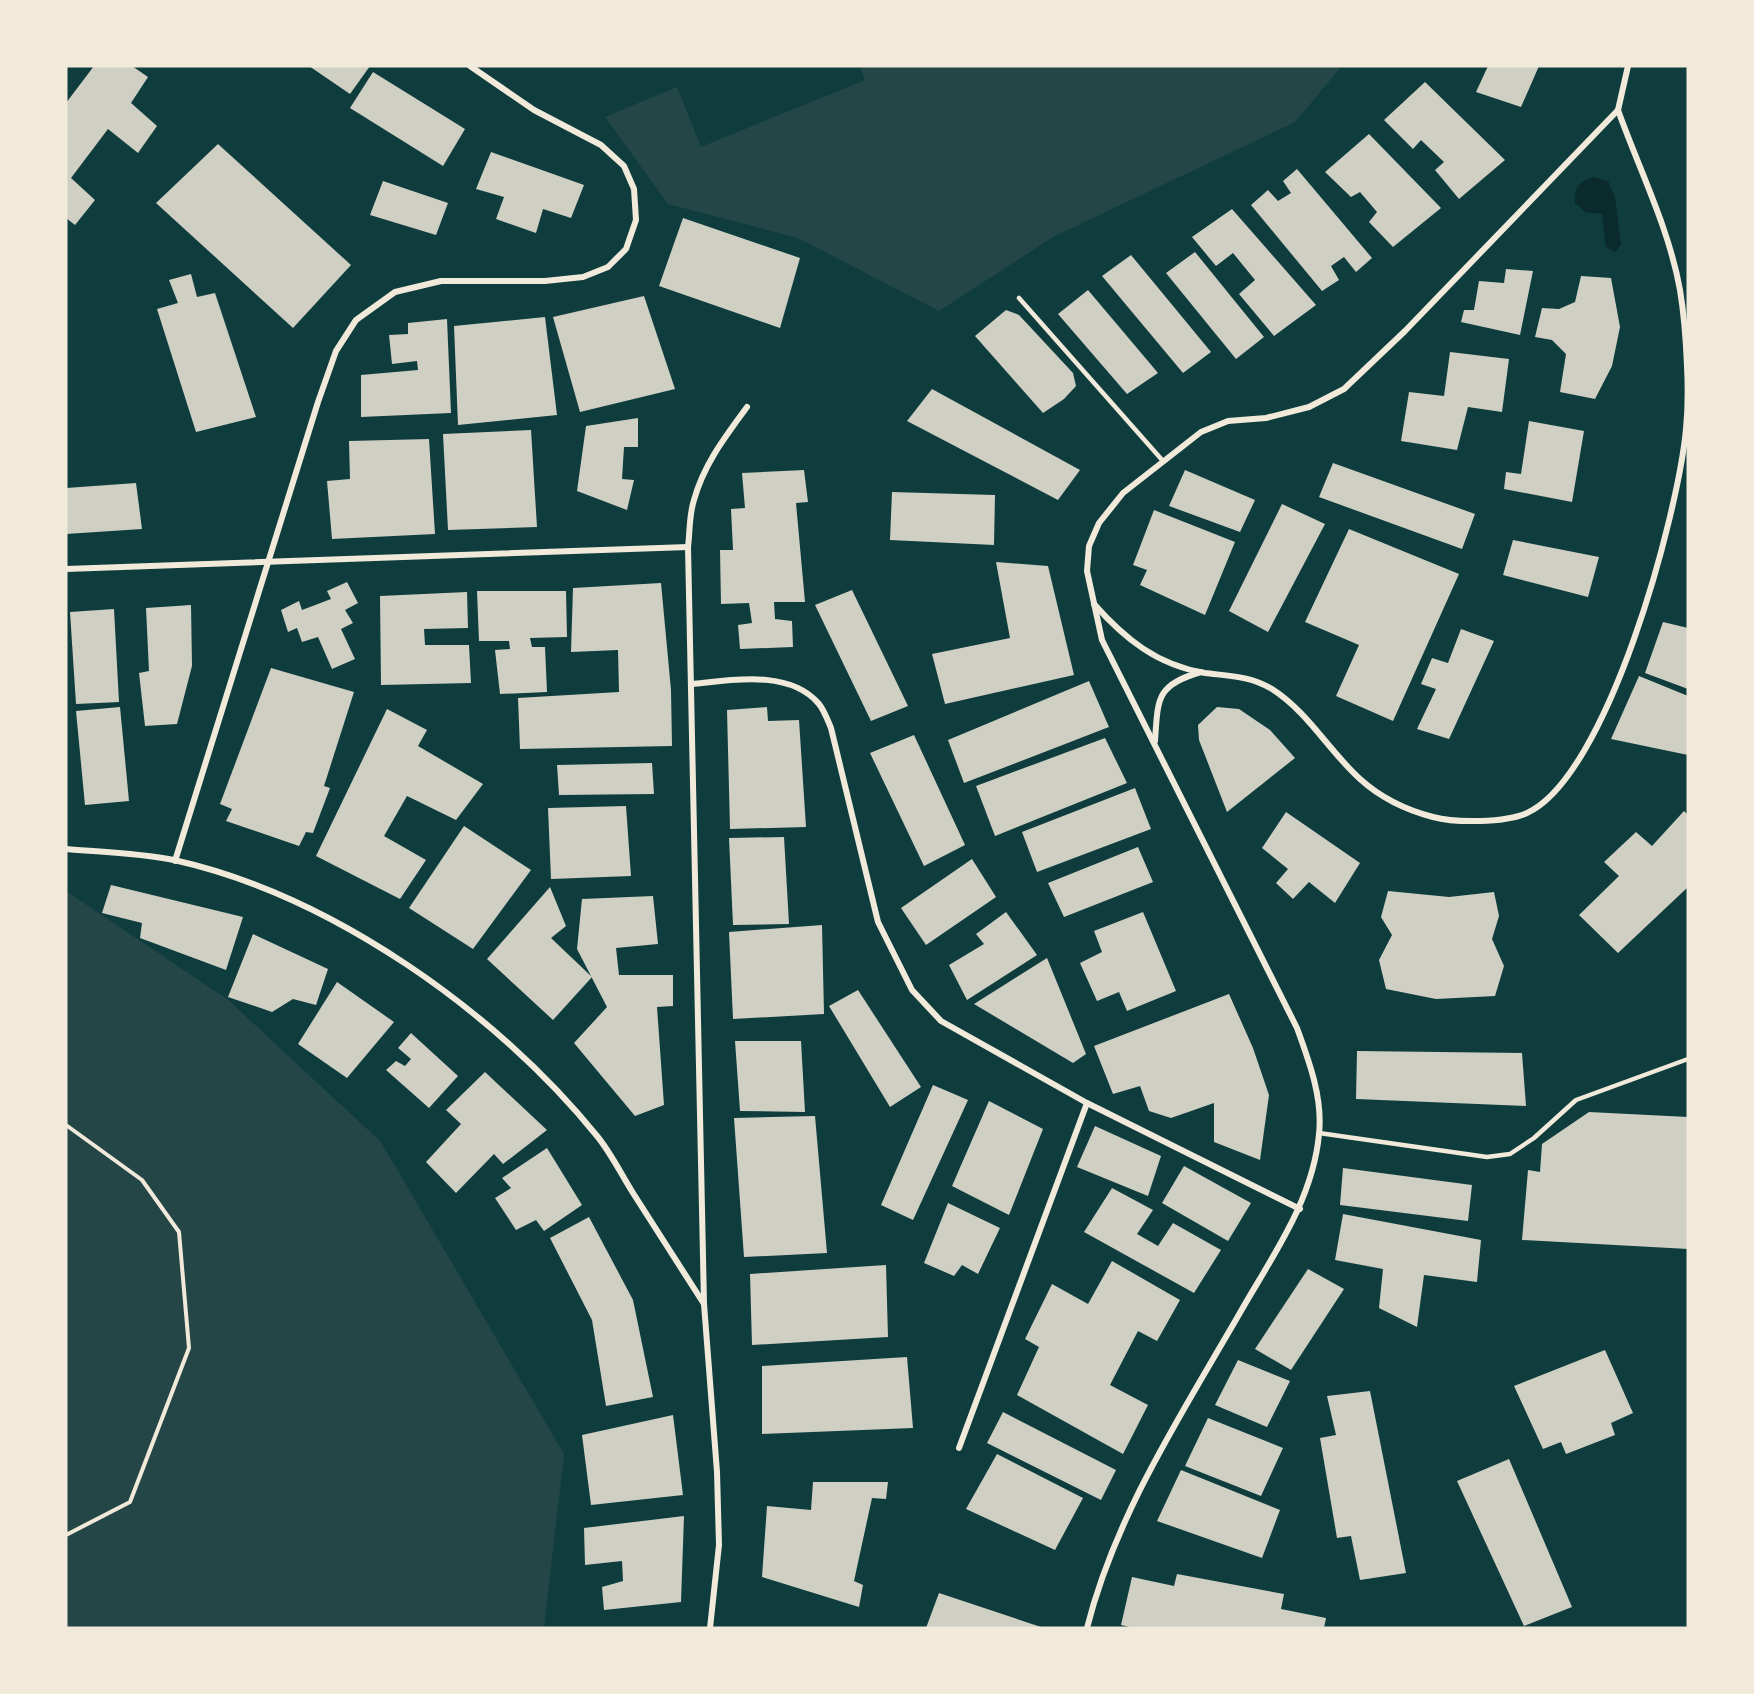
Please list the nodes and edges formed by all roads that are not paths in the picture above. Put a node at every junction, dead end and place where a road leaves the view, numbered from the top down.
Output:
1 (470, 66) edge
2 (1628, 66) edge
3 (1618, 110) junction
4 (1019, 298) dead end
5 (747, 407) dead end
6 (1163, 461) junction
7 (688, 547) junction
8 (269, 564) junction
9 (66, 569) edge
10 (1092, 602) junction
11 (1202, 672) junction
12 (692, 684) junction
13 (1154, 744) junction
14 (66, 849) edge
15 (175, 861) junction
16 (1688, 1059) edge
17 (1087, 1103) junction
18 (1319, 1133) junction
19 (1300, 1209) junction
20 (704, 1304) junction
21 (959, 1448) dead end
22 (710, 1628) edge
23 (1087, 1628) edge

1 - 8 street
2 - 3 street
3 - 6 street
3 - 11 street
4 - 6 lane
5 - 7 street
6 - 10 street
7 - 8 street
7 - 12 street
8 - 9 street
8 - 15 street
10 - 11 street
10 - 13 street
11 - 13 street
12 - 17 street
12 - 20 street
13 - 18 street
14 - 15 street
15 - 20 street
16 - 18 lane
17 - 19 street
17 - 21 street
18 - 19 street
19 - 23 street
20 - 22 street

